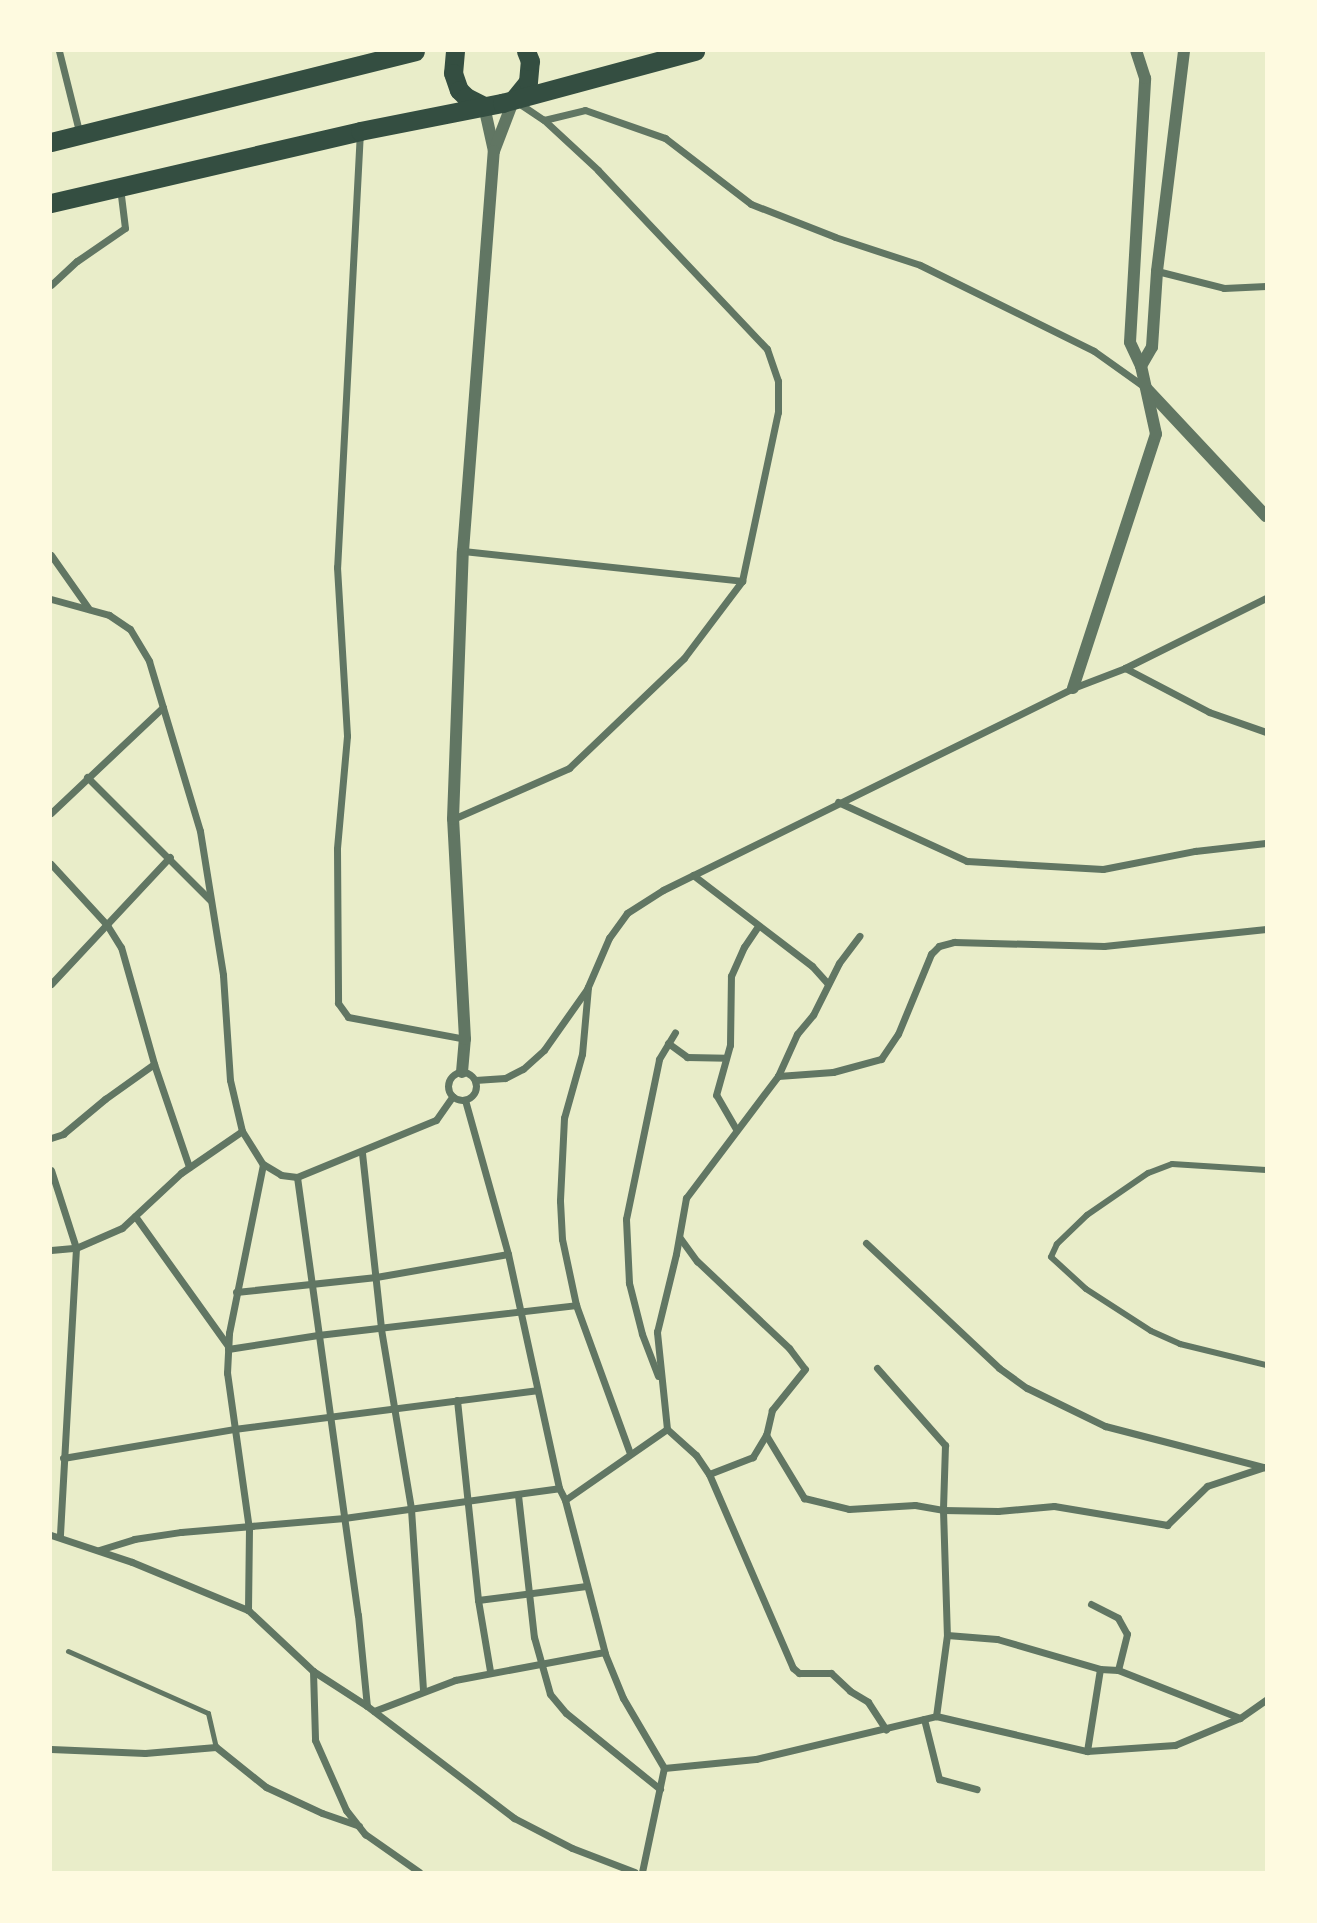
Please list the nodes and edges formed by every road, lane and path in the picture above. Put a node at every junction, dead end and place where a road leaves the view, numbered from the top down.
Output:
1 (59, 51) edge
2 (415, 51) edge
3 (455, 51) edge
4 (526, 51) edge
5 (695, 51) edge
6 (1136, 51) edge
7 (1184, 51) edge
8 (513, 99) junction
9 (484, 106) junction
10 (544, 120) junction
11 (360, 131) junction
12 (80, 135) junction
13 (51, 142) edge
14 (494, 151) junction
15 (120, 187) junction
16 (51, 203) edge
17 (1157, 271) junction
18 (51, 285) edge
19 (1266, 286) edge
20 (1141, 366) junction
21 (1146, 388) junction
22 (1266, 516) edge
23 (463, 551) junction
24 (51, 555) edge
25 (742, 581) junction
26 (1266, 598) edge
27 (51, 599) edge
28 (90, 610) junction
29 (1125, 668) junction
30 (1073, 688) junction
31 (163, 707) junction
32 (1266, 732) edge
33 (87, 777) junction
34 (838, 802) junction
35 (51, 813) edge
36 (453, 819) junction
37 (1266, 843) edge
38 (170, 857) junction
39 (51, 864) edge
40 (693, 875) junction
41 (211, 901) junction
42 (107, 925) junction
43 (758, 926) junction
44 (1266, 929) edge
45 (859, 936) dead end
46 (51, 984) edge
47 (828, 984) junction
48 (589, 985) junction
49 (675, 1032) dead end
50 (465, 1039) junction
51 (668, 1043) junction
52 (726, 1058) junction
53 (154, 1064) junction
54 (462, 1072) junction
55 (778, 1076) junction
56 (475, 1080) junction
57 (453, 1096) junction
58 (465, 1100) junction
59 (736, 1129) junction
60 (242, 1131) junction
61 (51, 1138) edge
62 (362, 1153) junction
63 (263, 1164) junction
64 (189, 1167) junction
65 (51, 1170) edge
66 (1266, 1170) edge
67 (297, 1177) junction
68 (135, 1216) junction
69 (680, 1238) junction
70 (866, 1243) dead end
71 (76, 1248) junction
72 (51, 1250) edge
73 (508, 1254) junction
74 (376, 1277) junction
75 (313, 1286) junction
76 (236, 1292) junction
77 (576, 1305) junction
78 (521, 1313) junction
79 (382, 1329) junction
80 (318, 1335) junction
81 (228, 1348) junction
82 (1266, 1365) edge
83 (877, 1368) dead end
84 (663, 1387) junction
85 (537, 1390) junction
86 (457, 1400) junction
87 (395, 1408) junction
88 (329, 1417) junction
89 (234, 1429) junction
90 (667, 1429) junction
91 (766, 1435) junction
92 (629, 1452) junction
93 (63, 1458) junction
94 (1265, 1467) edge
95 (709, 1474) junction
96 (559, 1488) junction
97 (519, 1495) junction
98 (565, 1500) junction
99 (469, 1502) junction
100 (411, 1509) junction
101 (943, 1510) junction
102 (344, 1518) junction
103 (249, 1529) junction
104 (51, 1535) edge
105 (60, 1537) junction
106 (98, 1550) junction
107 (586, 1586) junction
108 (529, 1593) junction
109 (478, 1600) junction
110 (1091, 1604) dead end
111 (248, 1610) junction
112 (947, 1636) junction
113 (68, 1651) dead end
114 (604, 1653) junction
115 (540, 1663) junction
116 (1100, 1670) junction
117 (1118, 1670) junction
118 (313, 1671) junction
119 (491, 1671) junction
120 (423, 1691) junction
121 (1266, 1700) edge
122 (367, 1706) junction
123 (374, 1712) junction
124 (936, 1716) junction
125 (1240, 1718) junction
126 (923, 1719) junction
127 (886, 1730) junction
128 (216, 1747) junction
129 (51, 1749) edge
130 (1087, 1751) junction
131 (664, 1769) junction
132 (660, 1789) junction
133 (977, 1790) dead end
134 (359, 1826) junction
135 (419, 1872) edge
136 (635, 1872) edge
137 (642, 1872) edge

1 - 12 street
2 - 12 highway
3 - 9 highway
4 - 8 highway
5 - 8 highway
6 - 20 street
7 - 17 street
8 - 9 highway
8 - 10 street
8 - 14 street
9 - 11 highway
9 - 14 street
10 - 21 street
10 - 25 street
11 - 15 highway
11 - 50 street
12 - 13 highway
14 - 23 street
15 - 16 highway
15 - 18 street
17 - 19 street
17 - 20 street
20 - 21 street
21 - 22 street
21 - 30 street
23 - 25 street
23 - 36 street
24 - 28 street
25 - 36 street
26 - 29 street
27 - 28 street
28 - 31 street
29 - 30 street
29 - 32 street
30 - 34 street
31 - 33 street
31 - 41 street
33 - 35 street
33 - 38 street
34 - 37 street
34 - 40 street
36 - 50 street
38 - 41 street
38 - 42 street
39 - 42 street
40 - 43 street
40 - 48 street
41 - 60 street
42 - 46 street
42 - 53 street
43 - 47 street
43 - 52 street
44 - 55 street
45 - 47 street
47 - 55 street
48 - 56 street
48 - 77 street
49 - 51 street
50 - 54 street
51 - 52 street
51 - 84 street
52 - 59 street
53 - 61 street
53 - 64 street
54 - 56 street
54 - 57 street
55 - 59 street
56 - 58 street
57 - 58 street
57 - 62 street
58 - 73 street
59 - 69 street
60 - 63 street
60 - 64 street
62 - 67 street
62 - 74 street
63 - 67 street
63 - 76 street
64 - 68 street
65 - 71 street
66 - 82 street
67 - 75 street
68 - 71 street
68 - 81 street
69 - 84 street
69 - 91 street
70 - 94 street
71 - 72 street
71 - 93 street
73 - 74 street
73 - 78 street
74 - 75 street
74 - 79 street
75 - 76 street
75 - 80 street
76 - 81 street
77 - 78 street
77 - 92 street
78 - 79 street
78 - 85 street
79 - 80 street
79 - 87 street
80 - 81 street
80 - 88 street
81 - 89 street
83 - 101 street
84 - 90 street
85 - 86 street
85 - 96 street
86 - 87 street
86 - 99 street
87 - 88 street
87 - 100 street
88 - 89 street
88 - 102 street
89 - 93 street
89 - 103 street
90 - 92 street
90 - 95 street
91 - 95 street
91 - 101 street
92 - 98 street
93 - 105 street
94 - 101 street
95 - 127 street
96 - 97 street
96 - 98 street
97 - 99 street
97 - 108 street
98 - 107 street
99 - 100 street
99 - 109 street
100 - 102 street
100 - 120 street
101 - 112 street
102 - 103 street
102 - 122 street
103 - 106 street
103 - 111 street
104 - 105 street
105 - 106 street
106 - 111 street
107 - 108 street
107 - 114 street
108 - 109 street
108 - 115 street
109 - 119 street
110 - 117 street
111 - 118 street
112 - 116 street
112 - 124 street
113 - 128 lane
114 - 115 street
114 - 131 street
115 - 119 street
115 - 132 street
116 - 117 street
116 - 130 street
117 - 125 street
118 - 122 street
118 - 134 street
119 - 120 street
120 - 123 street
121 - 125 street
122 - 123 street
123 - 136 street
124 - 126 street
124 - 130 street
125 - 130 street
126 - 127 street
126 - 133 street
127 - 131 street
128 - 129 street
128 - 134 street
131 - 132 street
132 - 137 street
134 - 135 street

